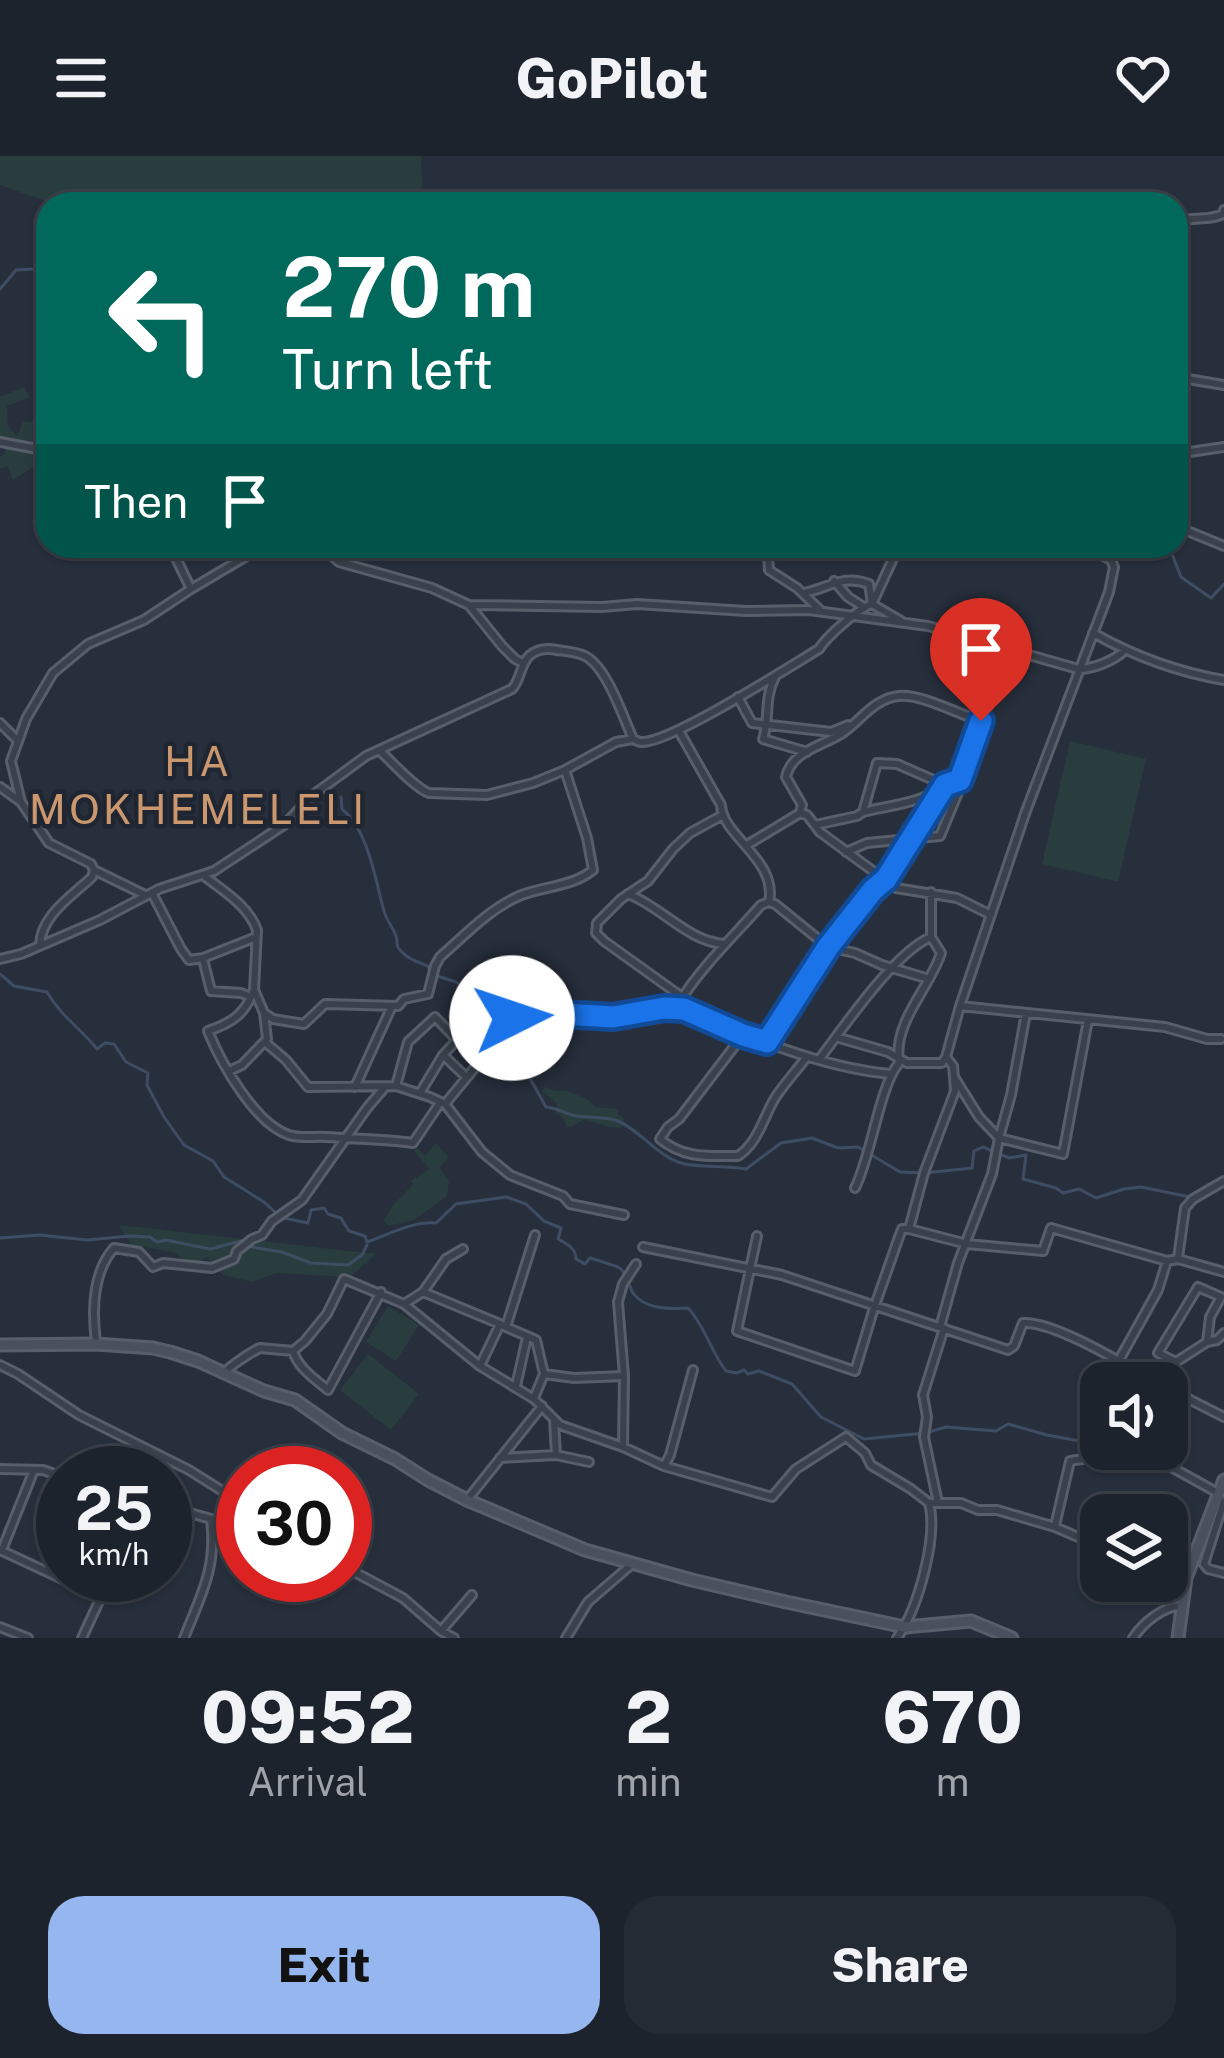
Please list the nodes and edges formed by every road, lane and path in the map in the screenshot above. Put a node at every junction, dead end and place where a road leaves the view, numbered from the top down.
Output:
1 (1224, 210) edge
2 (1188, 217) edge
3 (1188, 379) edge
4 (1224, 385) edge
5 (0, 442) edge
6 (1224, 447) edge
7 (36, 449) edge
8 (1188, 452) edge
9 (1190, 532) dead end
10 (1224, 546) edge
11 (176, 558) edge
12 (243, 558) edge
13 (331, 558) edge
14 (768, 558) edge
15 (893, 558) edge
16 (1107, 558) edge
17 (1111, 560) joint
18 (834, 580) junction
19 (191, 589) junction
20 (804, 593) junction
21 (470, 605) junction
22 (868, 605) junction
23 (823, 612) junction
24 (836, 614) junction
25 (854, 616) junction
26 (902, 621) junction
27 (1093, 632) junction
28 (833, 633) junction
29 (1016, 650) junction
30 (1125, 650) junction
31 (524, 663) junction
32 (1078, 669) junction
33 (780, 671) junction
34 (1224, 680) edge
35 (738, 697) junction
36 (981, 721) junction
37 (0, 723) edge
38 (768, 724) junction
39 (851, 724) junction
40 (679, 730) junction
41 (632, 739) junction
42 (17, 741) junction
43 (380, 751) junction
44 (807, 752) junction
45 (10, 761) junction
46 (565, 770) junction
47 (0, 775) edge
48 (960, 780) junction
49 (943, 787) junction
50 (0, 788) edge
51 (21, 802) junction
52 (863, 812) junction
53 (800, 814) junction
54 (722, 816) junction
55 (815, 825) junction
56 (913, 837) junction
57 (746, 845) junction
58 (846, 852) junction
59 (94, 870) junction
60 (203, 875) junction
61 (886, 879) junction
62 (931, 892) junction
63 (148, 894) junction
64 (628, 894) junction
65 (769, 902) junction
66 (991, 915) junction
67 (256, 937) junction
68 (931, 937) junction
69 (726, 944) junction
70 (40, 946) junction
71 (828, 947) junction
72 (203, 958) junction
73 (0, 959) edge
74 (894, 967) junction
75 (929, 979) junction
76 (253, 993) junction
77 (682, 998) junction
78 (392, 1006) junction
79 (960, 1006) junction
80 (684, 1009) junction
81 (264, 1012) junction
82 (1026, 1013) junction
83 (1088, 1020) junction
84 (1224, 1024) edge
85 (743, 1035) junction
86 (836, 1037) junction
87 (1222, 1040) edge
88 (767, 1042) junction
89 (266, 1043) junction
90 (443, 1055) junction
91 (807, 1057) junction
92 (946, 1057) junction
93 (820, 1058) junction
94 (899, 1058) junction
95 (229, 1071) junction
96 (890, 1074) junction
97 (466, 1077) junction
98 (953, 1077) junction
99 (396, 1086) junction
100 (355, 1087) junction
101 (386, 1087) junction
102 (420, 1094) junction
103 (442, 1103) junction
104 (999, 1138) junction
105 (346, 1139) junction
106 (1224, 1181) edge
107 (855, 1188) dead end
108 (624, 1215) dead end
109 (909, 1228) junction
110 (535, 1235) dead end
111 (757, 1236) dead end
112 (967, 1244) junction
113 (644, 1247) dead end
114 (463, 1249) dead end
115 (1178, 1259) junction
116 (1167, 1261) junction
117 (636, 1264) dead end
118 (751, 1269) junction
119 (1224, 1272) edge
120 (381, 1292) junction
121 (419, 1295) junction
122 (1222, 1298) edge
123 (404, 1304) junction
124 (875, 1304) junction
125 (413, 1313) junction
126 (502, 1326) junction
127 (942, 1328) junction
128 (1224, 1333) edge
129 (526, 1337) junction
130 (1207, 1342) junction
131 (96, 1344) junction
132 (0, 1345) edge
133 (293, 1352) junction
134 (1118, 1362) joint
135 (0, 1365) edge
136 (480, 1366) junction
137 (693, 1370) dead end
138 (224, 1373) junction
139 (544, 1374) junction
140 (624, 1376) junction
141 (515, 1387) junction
142 (534, 1399) junction
143 (1188, 1399) edge
144 (542, 1406) junction
145 (1224, 1418) edge
146 (554, 1419) junction
147 (623, 1447) junction
148 (556, 1455) junction
149 (500, 1458) junction
150 (589, 1462) dead end
151 (664, 1466) junction
152 (0, 1469) edge
153 (34, 1469) joint
154 (1224, 1480) edge
155 (216, 1487) edge
156 (1221, 1497) edge
157 (467, 1500) junction
158 (934, 1503) junction
159 (192, 1514) edge
160 (211, 1520) junction
161 (216, 1521) edge
162 (1055, 1527) junction
163 (1080, 1538) edge
164 (1, 1551) edge
165 (632, 1564) junction
166 (1188, 1573) edge
167 (1224, 1573) edge
168 (372, 1582) edge
169 (472, 1595) dead end
170 (1182, 1602) edge
171 (1181, 1606) junction
172 (0, 1627) edge
173 (905, 1627) junction
174 (573, 1628) junction
175 (441, 1631) junction
176 (28, 1638) edge
177 (82, 1638) edge
178 (184, 1638) edge
179 (454, 1638) edge
180 (566, 1638) edge
181 (575, 1638) edge
182 (897, 1638) edge
183 (1012, 1638) edge
184 (1132, 1638) edge
185 (1178, 1638) edge

1 - 2 street
3 - 4 street
5 - 7 street
6 - 8 street
9 - 10 street
11 - 19 street
12 - 19 street
13 - 21 street
14 - 20 street
15 - 22 street
16 - 17 street
17 - 27 street
18 - 20 street
18 - 22 street
18 - 22 street
19 - 42 street
20 - 23 street
21 - 23 street
21 - 31 street
22 - 25 street
22 - 26 street
23 - 24 street
24 - 25 street
24 - 28 street
25 - 26 street
25 - 28 street
26 - 29 street
27 - 30 street
27 - 32 street
28 - 33 street
29 - 32 street
29 - 36 street
30 - 32 street
30 - 34 street
31 - 41 street
31 - 43 street
32 - 66 street
33 - 35 street
33 - 38 street
35 - 38 street
35 - 40 street
36 - 39 street
36 - 48 street
37 - 42 street
38 - 39 street
38 - 44 street
39 - 44 street
40 - 41 street
40 - 54 street
41 - 46 street
42 - 45 street
43 - 46 street
43 - 60 street
44 - 53 street
45 - 47 street
45 - 51 street
46 - 78 street
48 - 49 street
48 - 56 street
49 - 52 street
49 - 52 street
49 - 56 street
50 - 51 street
51 - 59 street
52 - 55 street
53 - 55 street
53 - 57 street
54 - 57 street
54 - 64 street
55 - 58 street
56 - 58 street
56 - 61 street
57 - 65 street
58 - 61 street
59 - 63 street
59 - 70 street
60 - 63 street
60 - 67 street
61 - 62 street
61 - 71 street
62 - 66 street
62 - 68 street
63 - 70 street
63 - 72 street
64 - 69 street
64 - 77 street
65 - 69 street
65 - 71 street
66 - 79 street
67 - 72 street
67 - 76 street
68 - 74 street
68 - 75 street
69 - 77 street
70 - 73 street
71 - 74 street
71 - 88 street
72 - 76 street
74 - 75 street
74 - 86 street
75 - 94 street
76 - 81 street
76 - 95 street
77 - 80 street
78 - 81 street
78 - 100 street
79 - 82 street
79 - 92 street
80 - 85 street
80 - 97 street
81 - 89 street
82 - 83 street
82 - 104 street
83 - 87 street
83 - 104 street
84 - 87 street
85 - 88 street
85 - 91 street
86 - 93 street
86 - 94 street
88 - 91 street
89 - 95 street
89 - 100 street
90 - 97 street
90 - 99 street
90 - 102 street
91 - 93 street
92 - 94 street
92 - 98 street
93 - 96 street
94 - 96 street
95 - 105 street
96 - 107 street
97 - 103 street
98 - 104 street
98 - 109 street
99 - 101 street
99 - 102 street
100 - 101 street
101 - 105 street
102 - 103 street
103 - 105 street
103 - 108 street
104 - 112 street
105 - 131 street
106 - 115 street
109 - 112 street
109 - 124 street
110 - 126 street
111 - 118 street
112 - 116 street
112 - 127 street
113 - 118 street
114 - 121 street
115 - 116 street
115 - 119 street
116 - 134 street
117 - 140 street
118 - 124 street
118 - 124 street
120 - 123 street
120 - 133 street
120 - 133 street
121 - 123 street
121 - 125 street
121 - 126 street
122 - 130 street
122 - 130 street
123 - 125 street
124 - 127 street
125 - 136 street
126 - 129 street
126 - 136 street
127 - 134 street
127 - 158 street
128 - 130 street
129 - 139 street
129 - 141 street
131 - 132 street
131 - 138 street
133 - 138 street
135 - 155 street
136 - 141 street
137 - 151 street
138 - 157 street
139 - 140 street
139 - 142 street
140 - 147 street
141 - 142 street
142 - 144 street
143 - 145 street
144 - 146 street
144 - 149 street
146 - 147 street
146 - 148 street
147 - 151 street
148 - 149 street
148 - 150 street
149 - 157 street
151 - 158 street
152 - 153 street
153 - 164 street
154 - 156 street
156 - 162 street
156 - 166 street
156 - 167 street
157 - 165 street
158 - 162 street
158 - 173 street
159 - 160 street
160 - 161 street
160 - 178 street
162 - 163 street
164 - 177 street
165 - 173 street
165 - 174 street
168 - 175 street
169 - 175 street
170 - 171 street
171 - 184 street
171 - 185 street
172 - 176 street
173 - 182 street
173 - 183 street
174 - 180 street
174 - 181 street
175 - 179 street

